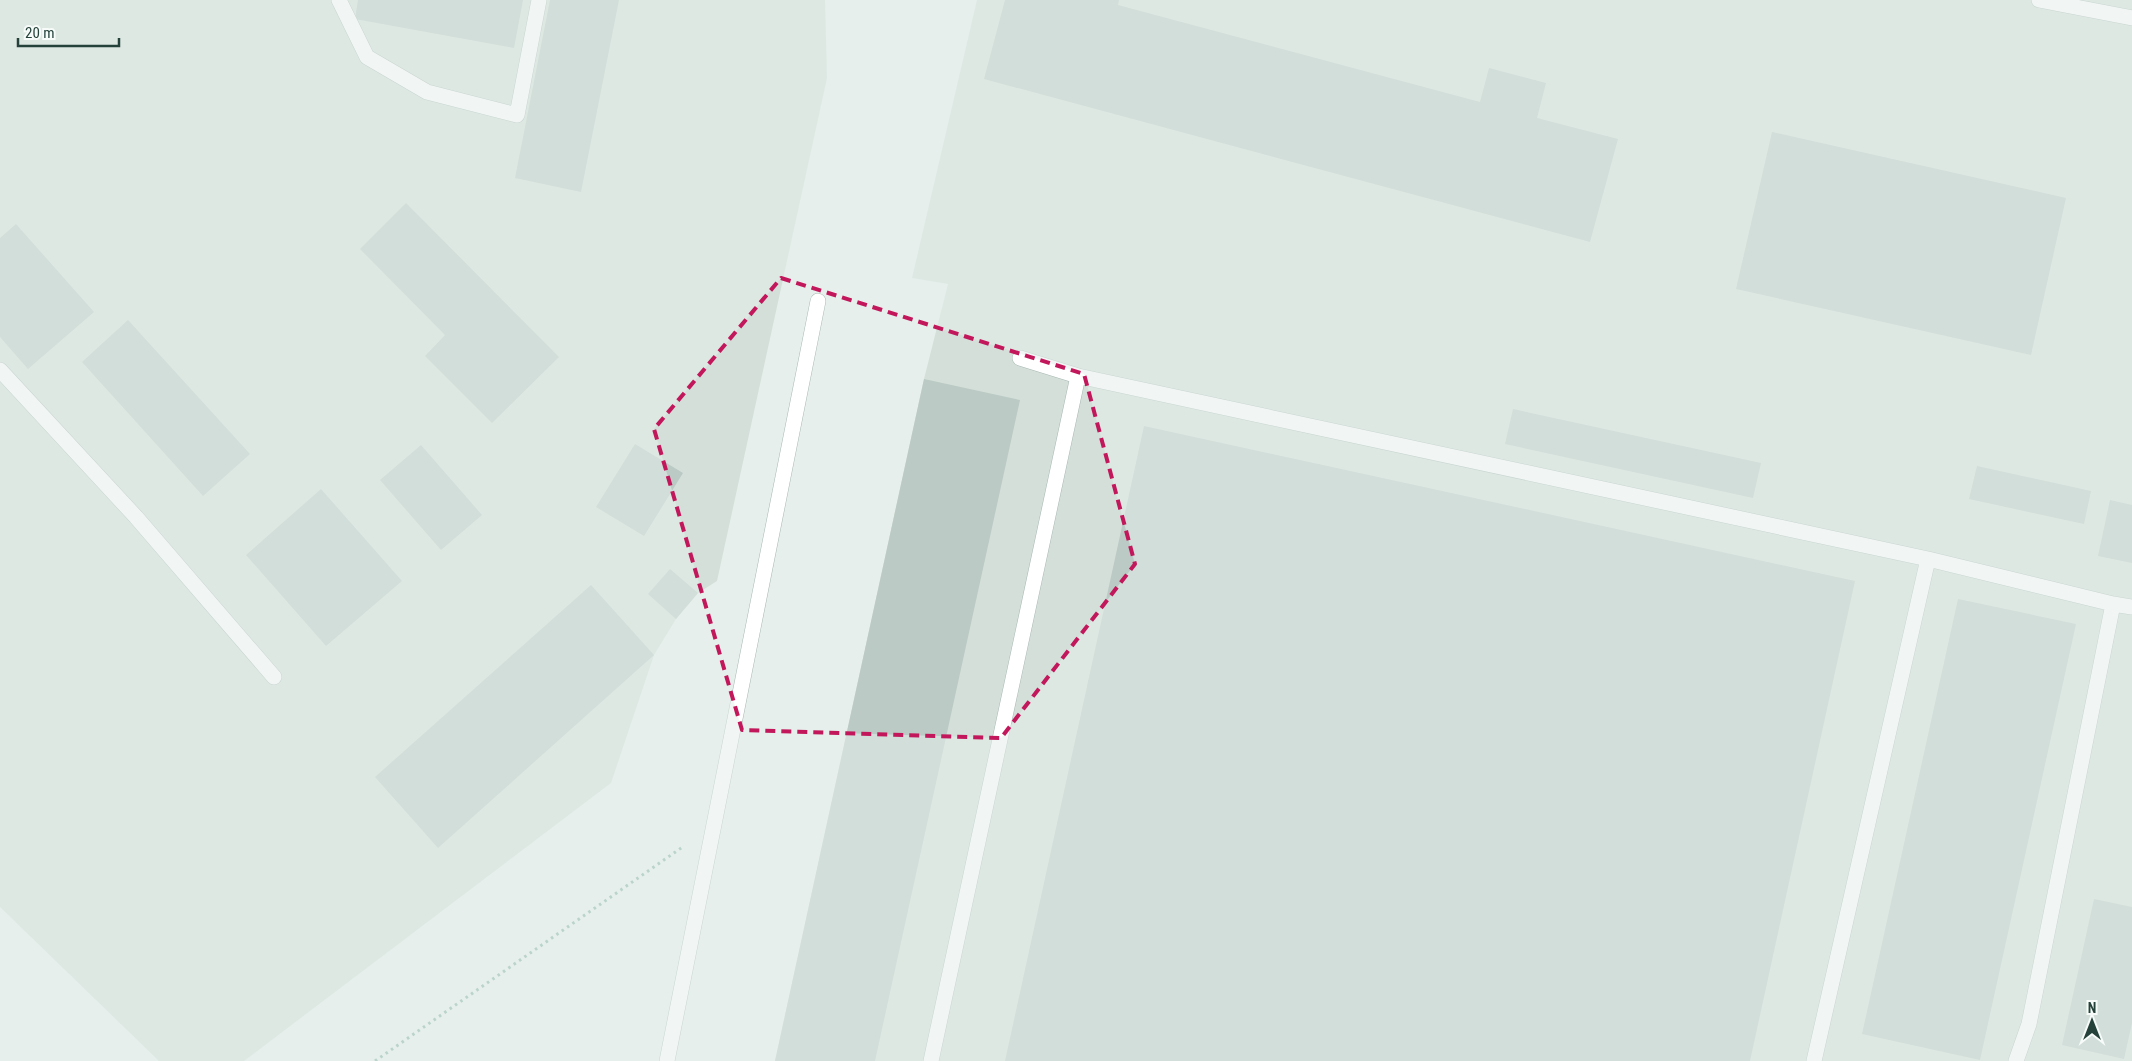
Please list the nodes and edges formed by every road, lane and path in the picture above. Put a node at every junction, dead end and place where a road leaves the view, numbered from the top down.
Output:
1 (339, 0) edge
2 (539, 0) edge
3 (2039, 0) edge
4 (2132, 18) edge
5 (818, 301) dead end
6 (1020, 358) dead end
7 (0, 370) edge
8 (1078, 376) junction
9 (1928, 559) junction
10 (2113, 604) junction
11 (2132, 607) edge
12 (274, 677) dead end
13 (714, 825) junction
14 (374, 1061) edge
15 (667, 1061) edge
16 (931, 1061) edge
17 (1814, 1061) edge
18 (2016, 1061) edge

1 - 2 lane
3 - 4 lane
5 - 13 lane
6 - 8 lane
7 - 12 lane
8 - 9 lane
8 - 16 lane
9 - 10 lane
9 - 17 lane
10 - 11 lane
10 - 18 lane
13 - 14 path
13 - 15 lane

